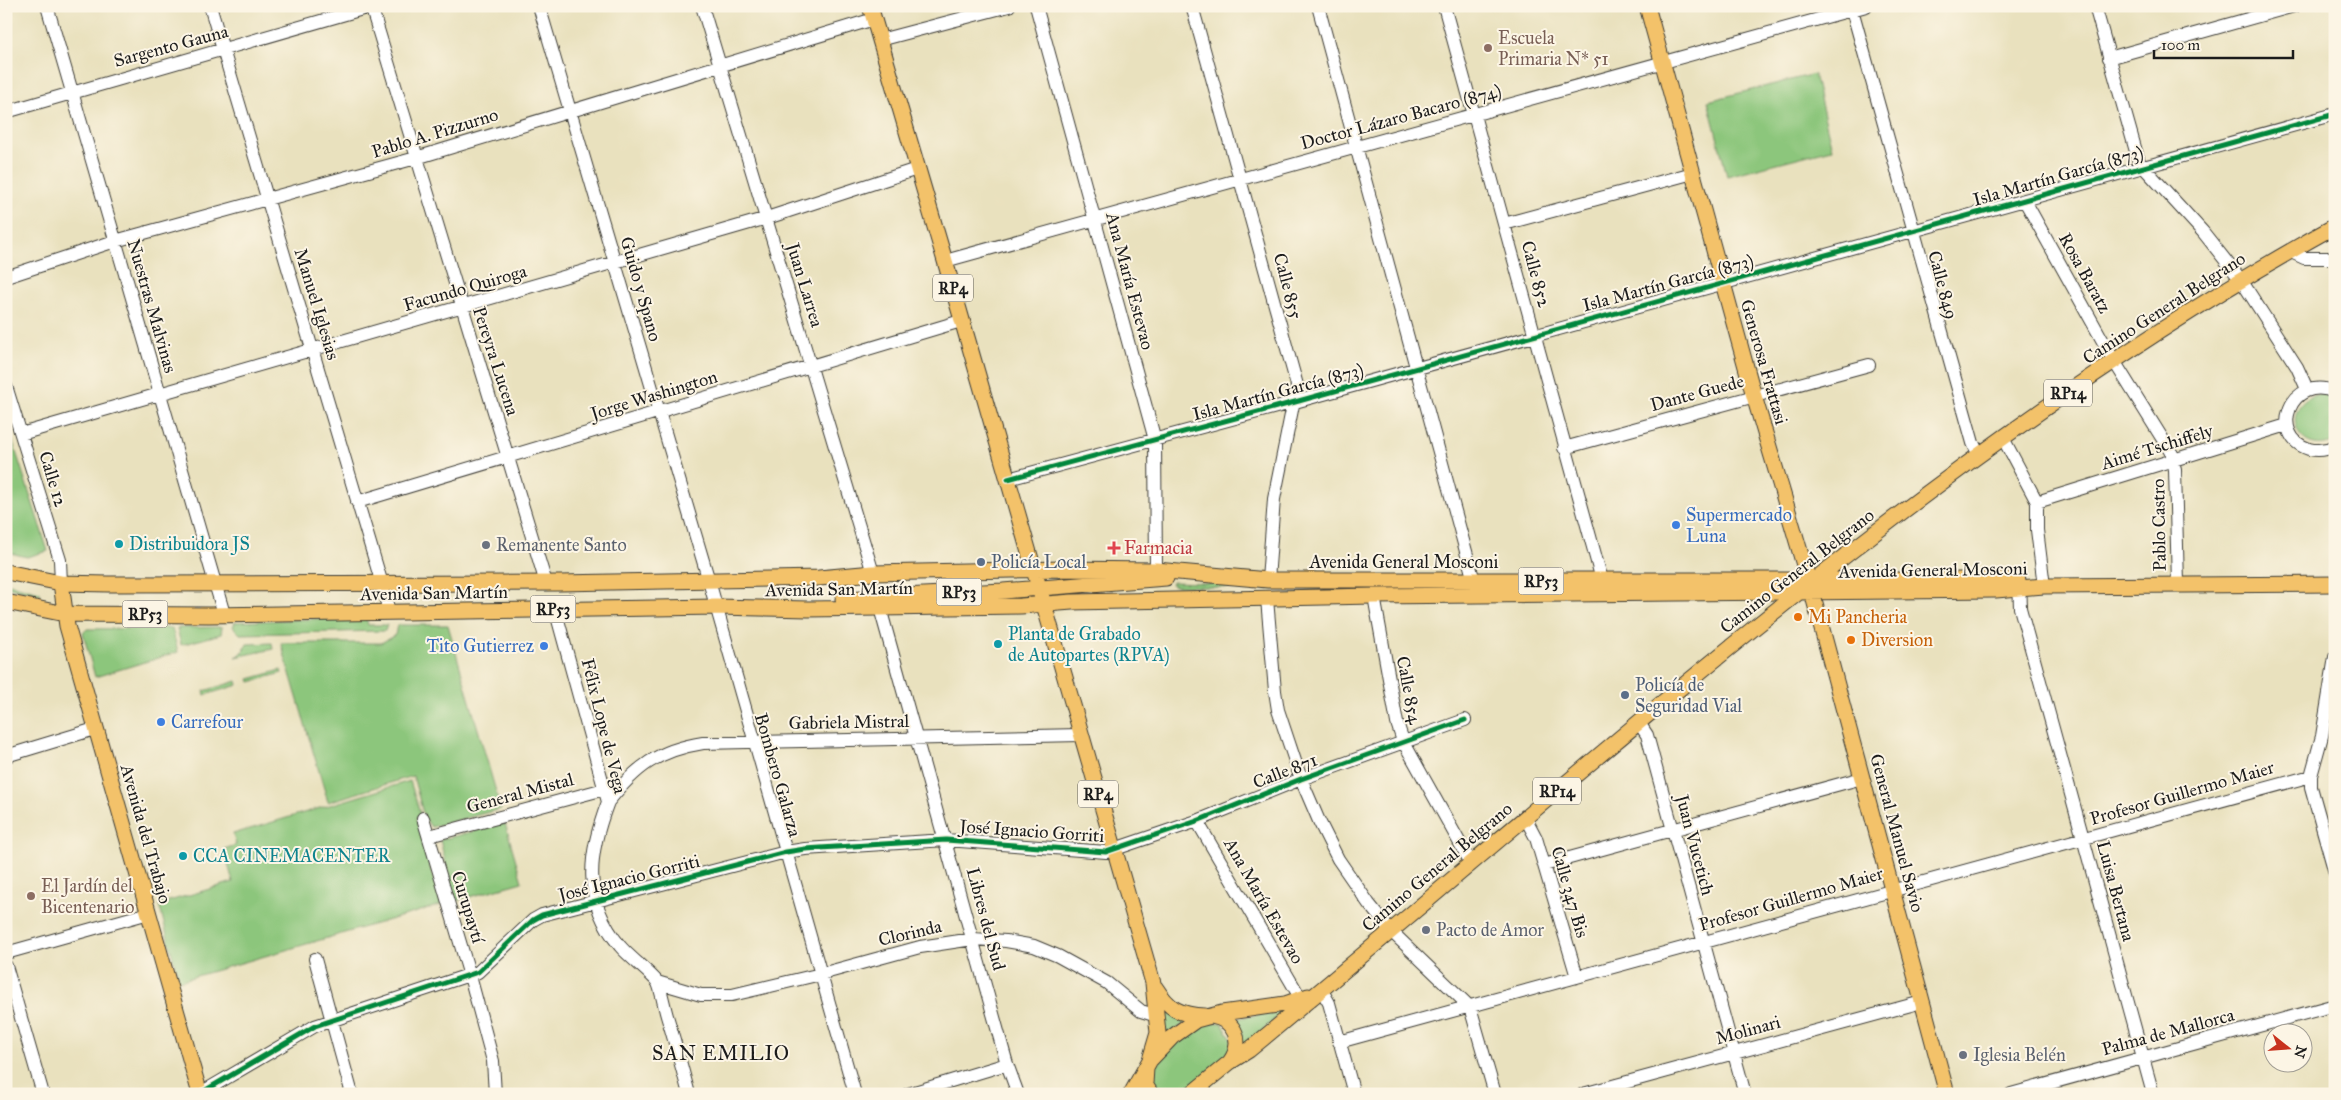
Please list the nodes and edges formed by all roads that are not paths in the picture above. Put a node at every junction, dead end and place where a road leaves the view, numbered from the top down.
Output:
1 (46, 6) edge
2 (210, 6) edge
3 (372, 6) edge
4 (539, 6) edge
5 (702, 6) edge
6 (1010, 6) edge
7 (1036, 6) edge
8 (1192, 6) edge
9 (1318, 6) edge
10 (1444, 6) edge
11 (1647, 6) edge
12 (1866, 6) edge
13 (2095, 6) edge
14 (2294, 6) edge
15 (1851, 8) edge
16 (872, 13) edge
17 (880, 40) junction
18 (223, 50) junction
19 (2109, 58) junction
20 (1663, 64) junction
21 (720, 66) junction
22 (72, 92) junction
23 (569, 111) junction
24 (6, 112) edge
25 (2335, 114) edge
26 (1474, 116) junction
27 (1357, 147) junction
28 (416, 158) junction
29 (2142, 166) junction
30 (917, 169) junction
31 (1693, 173) junction
32 (1240, 179) junction
33 (268, 199) junction
34 (2025, 201) junction
35 (767, 218) junction
36 (1095, 220) junction
37 (1504, 224) junction
38 (2335, 226) edge
39 (1914, 231) junction
40 (116, 241) junction
41 (2289, 251) junction
42 (2335, 258) edge
43 (616, 261) junction
44 (946, 261) junction
45 (6, 277) edge
46 (2242, 280) junction
47 (1722, 283) junction
48 (461, 307) junction
49 (961, 321) junction
50 (1534, 334) junction
51 (313, 350) junction
52 (2114, 361) junction
53 (811, 365) junction
54 (1869, 365) dead end
55 (1418, 368) junction
56 (6, 386) edge
57 (2307, 390) junction
58 (2335, 392) edge
59 (159, 394) junction
60 (1754, 396) junction
61 (1295, 402) junction
62 (658, 411) junction
63 (2287, 425) junction
64 (21, 434) junction
65 (2003, 438) junction
66 (1155, 440) junction
67 (2333, 446) edge
68 (1564, 448) junction
69 (1979, 455) junction
70 (508, 458) junction
71 (2174, 460) junction
72 (2335, 460) edge
73 (1008, 479) junction
74 (357, 502) junction
75 (2037, 502) junction
76 (1034, 570) junction
77 (1156, 570) junction
78 (6, 572) edge
79 (873, 573) junction
80 (1268, 580) junction
81 (1602, 580) junction
82 (709, 581) junction
83 (1474, 581) junction
84 (61, 583) junction
85 (215, 583) junction
86 (546, 583) junction
87 (382, 584) junction
88 (2019, 584) junction
89 (2178, 584) junction
90 (2335, 584) edge
91 (1809, 585) junction
92 (2044, 586) junction
93 (1039, 587) junction
94 (1374, 596) junction
95 (1267, 599) junction
96 (6, 602) edge
97 (1043, 604) junction
98 (717, 607) junction
99 (737, 608) junction
100 (880, 608) junction
101 (554, 609) junction
102 (389, 612) junction
103 (65, 614) junction
104 (224, 614) junction
105 (2335, 657) edge
106 (1466, 720) dead end
107 (1639, 723) junction
108 (95, 729) junction
109 (1081, 735) junction
110 (915, 738) junction
111 (754, 741) junction
112 (1403, 742) junction
113 (6, 756) edge
114 (2310, 776) junction
115 (1862, 778) junction
116 (1301, 779) junction
117 (621, 785) junction
118 (604, 789) junction
119 (608, 802) junction
120 (423, 818) dead end
121 (1525, 818) junction
122 (1197, 821) junction
123 (1672, 830) junction
124 (428, 836) junction
125 (2083, 838) junction
126 (946, 840) junction
127 (1114, 849) junction
128 (786, 852) junction
129 (1471, 863) junction
130 (1544, 865) junction
131 (2335, 873) edge
132 (1893, 889) junction
133 (595, 902) junction
134 (149, 913) junction
135 (1391, 931) junction
136 (973, 939) junction
137 (1703, 942) junction
138 (6, 953) edge
139 (315, 959) dead end
140 (6, 966) edge
141 (821, 974) junction
142 (470, 976) junction
143 (1577, 977) junction
144 (657, 982) junction
145 (1153, 983) junction
146 (1319, 991) junction
147 (1301, 999) junction
148 (1922, 1002) junction
149 (2335, 1004) edge
150 (1470, 1007) junction
151 (1157, 1016) junction
152 (1208, 1016) junction
153 (332, 1019) junction
154 (1339, 1042) junction
155 (1733, 1052) junction
156 (2143, 1057) junction
157 (1230, 1062) junction
158 (1148, 1063) junction
159 (1007, 1064) junction
160 (199, 1093) edge
161 (43, 1094) edge
162 (352, 1094) edge
163 (494, 1094) edge
164 (689, 1094) edge
165 (855, 1094) edge
166 (908, 1094) edge
167 (1018, 1094) edge
168 (1131, 1094) edge
169 (1151, 1094) edge
170 (1191, 1094) edge
171 (1354, 1094) edge
172 (1495, 1094) edge
173 (1583, 1094) edge
174 (1745, 1094) edge
175 (1947, 1094) edge
176 (2011, 1094) edge
177 (2153, 1094) edge

1 - 22 street, Nuestras Malvinas
2 - 18 street, Manuel Iglesias
3 - 18 street, Sargento Gauna
3 - 28 street, Pereyra Lucena
4 - 23 street, Guido y Spano
5 - 21 street, Juan Larrea
6 - 17 street
7 - 36 street, Ana María Estevao
8 - 32 street, Calle 855
9 - 27 street
10 - 26 street, Calle 852
11 - 20 main road, Generosa Frattasi
12 - 15 street, Doctor Lázaro Bacaro (874)
13 - 19 street
14 - 19 street
15 - 20 street, Doctor Lázaro Bacaro (874)
15 - 39 street, Calle 849
16 - 17 main road, RP4
16 - 21 street, Pablo A. Pizzurno
17 - 30 main road, RP4
18 - 22 street, Sargento Gauna
18 - 33 street, Manuel Iglesias
19 - 29 street
20 - 26 street, Doctor Lázaro Bacaro (874)
20 - 31 main road, Generosa Frattasi
21 - 23 street, Pablo A. Pizzurno
21 - 35 street, Juan Larrea
22 - 24 street, Sargento Gauna
22 - 40 street, Nuestras Malvinas
23 - 28 street, Pablo A. Pizzurno
23 - 43 street, Guido y Spano
25 - 29 street, Isla Martín García (873)
26 - 27 street, Doctor Lázaro Bacaro (874)
26 - 37 street, Calle 852
27 - 32 street, Doctor Lázaro Bacaro (874)
27 - 55 street
28 - 33 street, Pablo A. Pizzurno
28 - 48 street, Pereyra Lucena
29 - 34 street, Isla Martín García (873)
29 - 46 street
30 - 35 street, Facundo Quiroga
30 - 44 main road, RP4
31 - 37 street
31 - 47 main road, Generosa Frattasi
32 - 36 street, Doctor Lázaro Bacaro (874)
32 - 61 street, Calle 855
33 - 40 street, Pablo A. Pizzurno
33 - 51 street, Manuel Iglesias
34 - 39 street, Isla Martín García (873)
34 - 52 street, Rosa Baratz
35 - 43 street, Facundo Quiroga
35 - 53 street, Juan Larrea
36 - 44 street, Doctor Lázaro Bacaro (874)
36 - 66 street, Ana María Estevao
37 - 50 street, Calle 852
38 - 41 main road, Camino General Belgrano / RP14
39 - 47 street, Isla Martín García (873)
39 - 69 street, Calle 849
40 - 45 street, Pablo A. Pizzurno
40 - 59 street, Nuestras Malvinas
41 - 42 street
41 - 46 main road, Camino General Belgrano / RP14
43 - 48 street, Facundo Quiroga
43 - 62 street, Guido y Spano
44 - 49 main road, RP4
46 - 52 main road, Camino General Belgrano / RP14
46 - 57 street
47 - 50 street, Isla Martín García (873)
47 - 60 main road, Generosa Frattasi
48 - 51 street, Facundo Quiroga
48 - 70 street, Pereyra Lucena
49 - 53 street, Jorge Washington
49 - 73 main road, RP4
50 - 55 street, Isla Martín García (873)
50 - 68 street, Calle 852
51 - 59 street, Facundo Quiroga
51 - 74 street, Manuel Iglesias
52 - 65 main road, Camino General Belgrano / RP14
52 - 71 street, Pablo Castro
53 - 62 street, Jorge Washington
53 - 79 street, Juan Larrea
54 - 60 street, Dante Guede
55 - 61 street, Isla Martín García (873)
55 - 83 street
56 - 64 street, Calle 12
57 - 58 street
57 - 63 street
59 - 64 street, Facundo Quiroga
59 - 85 street, Nuestras Malvinas
60 - 68 street, Dante Guede
60 - 91 main road, Generosa Frattasi
61 - 66 street, Isla Martín García (873)
61 - 80 street, Calle 855
62 - 70 street, Jorge Washington
62 - 82 street, Guido y Spano
63 - 67 street
63 - 71 street, Aimé Tschiffely
64 - 84 street, Calle 12
65 - 69 main road, Camino General Belgrano / RP14
65 - 75 street
66 - 73 street, Isla Martín García (873)
66 - 77 street, Ana María Estevao
67 - 72 street
68 - 81 street, Calle 852
69 - 91 main road, Camino General Belgrano / RP14
70 - 74 street, Jorge Washington
70 - 86 street, Pereyra Lucena
71 - 75 street, Aimé Tschiffely
71 - 89 street, Pablo Castro
73 - 76 main road, RP4
74 - 87 street, Manuel Iglesias
75 - 92 street
76 - 77 main road, Avenida General Mosconi / RP53
76 - 79 main road, Avenida San Martín / RP53
76 - 93 main road, RP4
77 - 80 main road, Avenida General Mosconi / RP53
78 - 84 main road, Avenida San Martín / RP53
79 - 82 main road, Avenida San Martín / RP53
80 - 83 main road, Avenida General Mosconi / RP53
80 - 93 main road, RP53
81 - 83 main road, Avenida General Mosconi / RP53
81 - 91 main road, Avenida General Mosconi / RP53
82 - 86 main road, Avenida San Martín / RP53
82 - 98 street, Bombero Galarza
84 - 85 main road, Avenida San Martín / RP53
84 - 103 main road, Avenida del Trabajo
85 - 87 main road, Avenida San Martín / RP53
85 - 104 street, Nuestras Malvinas
86 - 87 main road, Avenida San Martín / RP53
87 - 102 street, Manuel Iglesias
88 - 91 main road, Avenida General Mosconi
88 - 92 main road, Avenida General Mosconi
88 - 125 street, Luisa Bertana
89 - 90 main road, Avenida General Mosconi
89 - 92 main road, Avenida General Mosconi
91 - 94 main road, Avenida General Mosconi / RP53
91 - 107 main road, Camino General Belgrano / RP14
91 - 115 main road, General Manuel Savio
93 - 97 main road, RP4
93 - 99 main road, RP53
94 - 95 main road, Avenida General Mosconi / RP53
94 - 112 street, Calle 854
95 - 97 main road, Avenida General Mosconi / RP53
95 - 116 street
96 - 103 main road, Avenida San Martín / RP53
97 - 100 main road, Avenida San Martín / RP53
97 - 109 main road, RP4
98 - 99 main road, Avenida San Martín / RP53
98 - 101 main road, Avenida San Martín / RP53
98 - 111 street, Bombero Galarza
99 - 100 main road, Avenida San Martín / RP53
100 - 110 street, Libres del Sud
101 - 102 main road, Avenida San Martín / RP53
101 - 118 street, Félix Lope de Vega
102 - 104 main road, Avenida San Martín / RP53
103 - 104 main road, Avenida San Martín / RP53
103 - 108 main road, Avenida del Trabajo
105 - 114 street
106 - 112 street, Calle 871
107 - 121 main road, Camino General Belgrano / RP14
107 - 123 street, Juan Vucetich
108 - 113 street
108 - 134 main road, Avenida del Trabajo
109 - 110 street, Gabriela Mistral
109 - 127 main road, RP4
110 - 111 street, Gabriela Mistral
110 - 126 street, Libres del Sud
111 - 117 street, Gabriela Mistral
111 - 128 street, Bombero Galarza
112 - 116 street, Calle 871
112 - 129 street, Calle 854
114 - 125 street, Profesor Guillermo Maier
114 - 131 street
115 - 123 street
115 - 132 main road, General Manuel Savio
116 - 122 street, Calle 871
116 - 135 street
117 - 118 street, General Mistal
117 - 119 street, Gabriela Mistral
118 - 119 street, Félix Lope de Vega
118 - 124 street, General Mistal
119 - 133 street, Félix Lope de Vega
120 - 124 street, Curupaytí
121 - 129 main road, Camino General Belgrano / RP14
121 - 130 street, Calle 347 Bis
122 - 127 street, Calle 871
122 - 147 street, Ana María Estevao
123 - 130 street
123 - 137 street, Juan Vucetich
124 - 142 street, Curupaytí
125 - 132 street, Profesor Guillermo Maier
125 - 156 street, Luisa Bertana
126 - 127 street, José Ignacio Gorriti
126 - 128 street, José Ignacio Gorriti
126 - 136 street, Libres del Sud
127 - 145 main road, RP4
128 - 133 street, José Ignacio Gorriti
128 - 141 street, Bombero Galarza
129 - 135 main road, Camino General Belgrano / RP14
130 - 143 street, Calle 347 Bis
132 - 137 street, Profesor Guillermo Maier
132 - 148 main road, General Manuel Savio
133 - 142 street, José Ignacio Gorriti
133 - 144 street, Félix Lope de Vega
134 - 138 street
134 - 160 main road, Avenida del Trabajo
135 - 146 main road, Camino General Belgrano / RP14
135 - 150 street
136 - 141 street, Clorinda
136 - 151 street, Clorinda
136 - 159 street, Libres del Sud
137 - 143 street, Profesor Guillermo Maier
137 - 155 street, Juan Vucetich
139 - 153 street
140 - 161 street
141 - 144 street, Clorinda
141 - 165 street, Bombero Galarza
142 - 153 street, José Ignacio Gorriti
142 - 163 street, Curupaytí
143 - 150 street, Profesor Guillermo Maier
144 - 164 street
145 - 151 main road, RP4
145 - 152 main road, RP4
146 - 147 main road, Camino General Belgrano / RP14
146 - 154 street
146 - 157 main road, Camino General Belgrano / RP14
147 - 152 main road, Camino General Belgrano / RP14
148 - 155 street, Molinari
148 - 175 main road, General Manuel Savio
149 - 156 street, Palma de Mallorca
150 - 154 street, Profesor Guillermo Maier
150 - 172 street
151 - 158 main road, RP4
152 - 157 main road, RP4
152 - 158 main road, Camino General Belgrano
153 - 160 street, José Ignacio Gorriti
153 - 162 street
154 - 171 street
155 - 173 street, Molinari
155 - 174 street, Juan Vucetich
156 - 176 street, Palma de Mallorca
156 - 177 street, Luisa Bertana
157 - 170 main road, Camino General Belgrano
158 - 168 main road, Camino General Belgrano
158 - 169 main road, RP4
159 - 166 street
159 - 167 street, Libres del Sud

